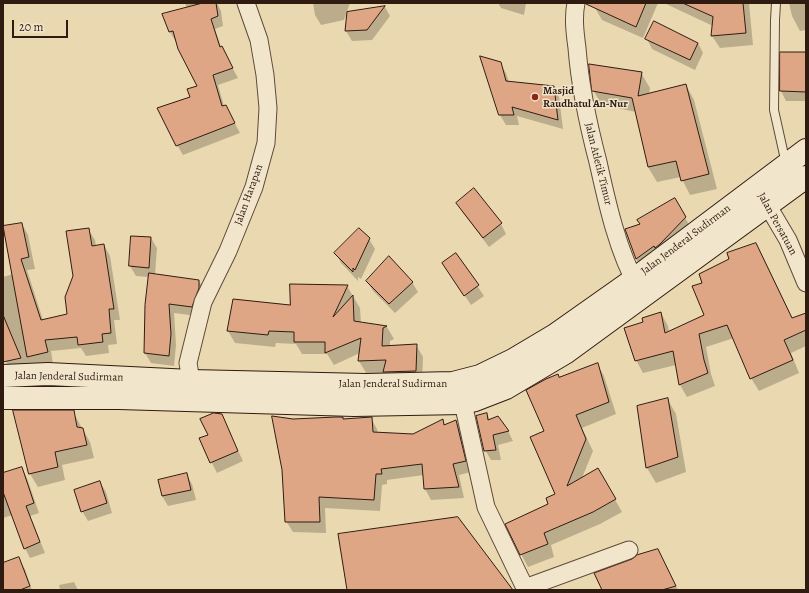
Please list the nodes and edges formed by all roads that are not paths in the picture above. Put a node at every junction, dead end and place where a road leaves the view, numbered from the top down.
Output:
1 (246, 3) edge
2 (576, 3) edge
3 (776, 3) edge
4 (806, 150) edge
5 (786, 164) junction
6 (806, 177) edge
7 (762, 196) junction
8 (806, 283) edge
9 (638, 288) junction
10 (3, 376) edge
11 (78, 376) junction
12 (191, 381) junction
13 (3, 398) edge
14 (78, 398) junction
15 (463, 403) junction
16 (629, 550) dead end
17 (525, 589) edge

1 - 12 street, Jalan Harapan
2 - 9 street, Jalan Atletik Timur
3 - 5 lane
4 - 5 main road, Jalan Jenderal Sudirman
5 - 7 main road, Jalan Jenderal Sudirman
6 - 7 main road, Jalan Jenderal Sudirman
7 - 8 street, Jalan Persatuan
7 - 9 main road, Jalan Jenderal Sudirman
9 - 12 main road, Jalan Jenderal Sudirman
9 - 15 main road, Jalan Jenderal Sudirman
10 - 11 main road, Jalan Jenderal Sudirman
11 - 12 main road, Jalan Jenderal Sudirman
11 - 14 main road
13 - 14 main road, Jalan Jenderal Sudirman
14 - 15 main road, Jalan Jenderal Sudirman
15 - 17 street
16 - 17 street

